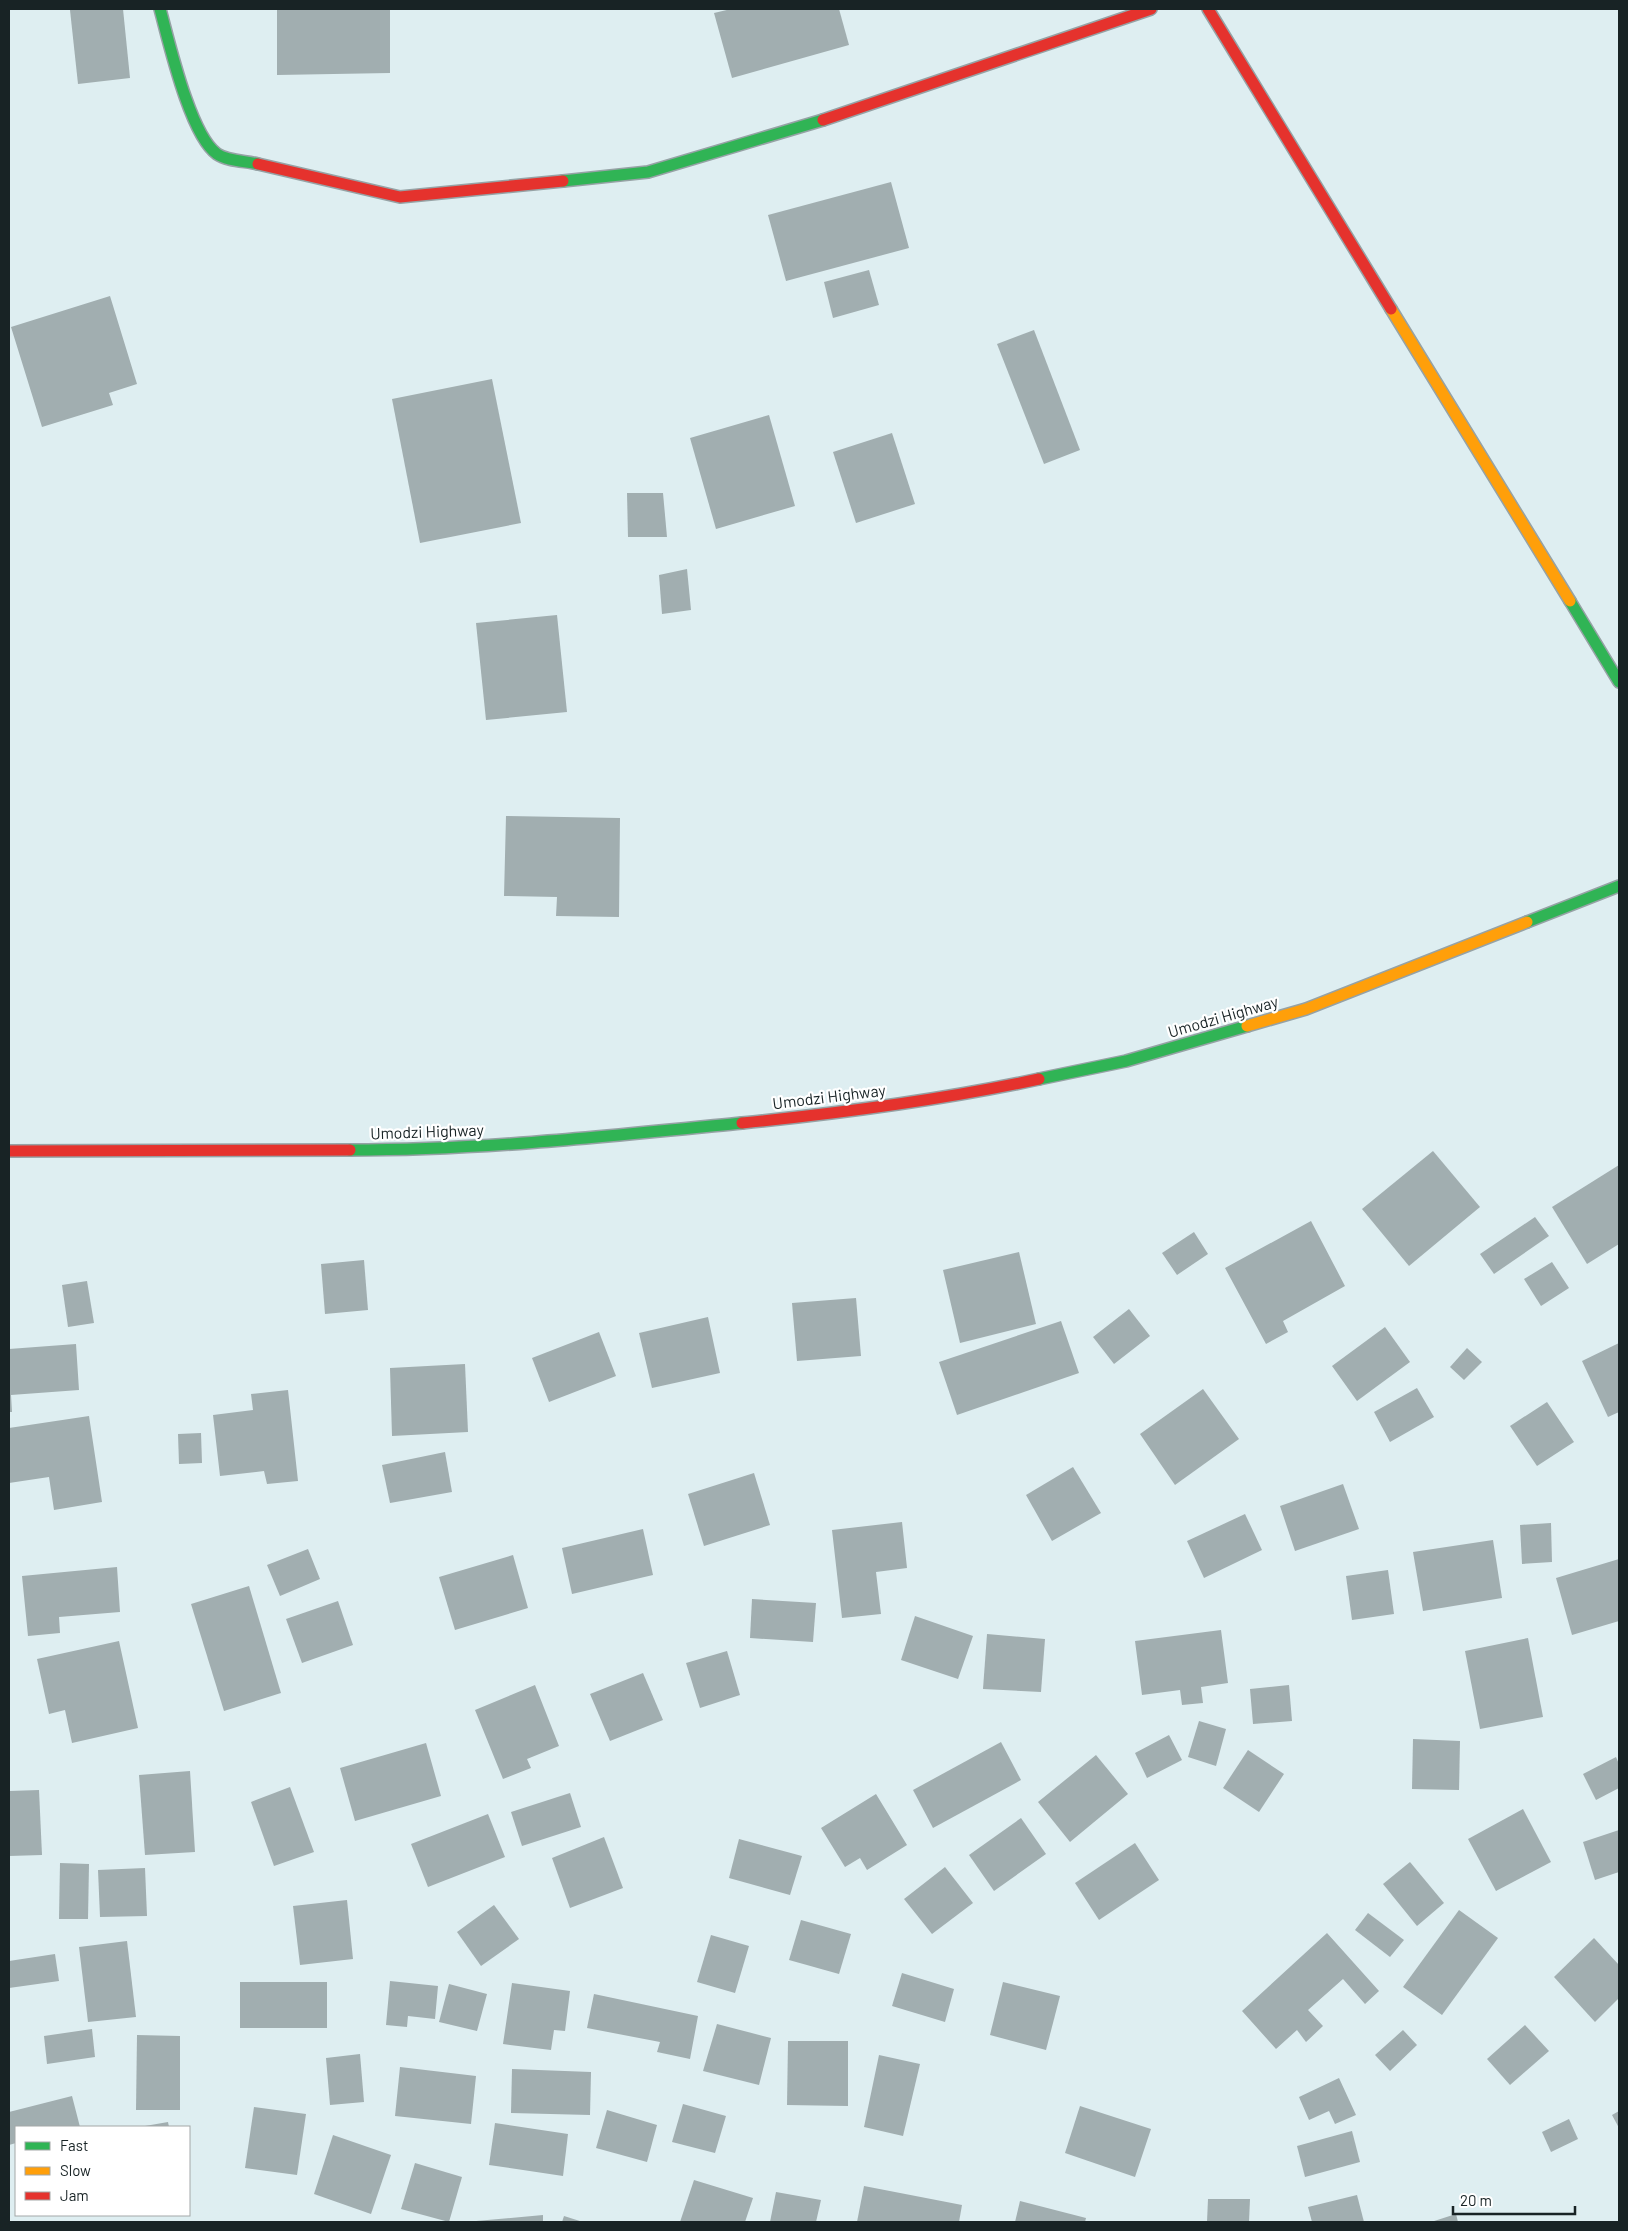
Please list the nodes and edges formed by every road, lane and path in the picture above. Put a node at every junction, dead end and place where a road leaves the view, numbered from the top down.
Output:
1 (160, 9) edge
2 (1151, 9) edge
3 (1208, 9) edge
4 (1619, 682) edge
5 (1619, 886) edge
6 (9, 1151) edge

1 - 2 main road
3 - 4 main road
5 - 6 main road, Umodzi Highway

